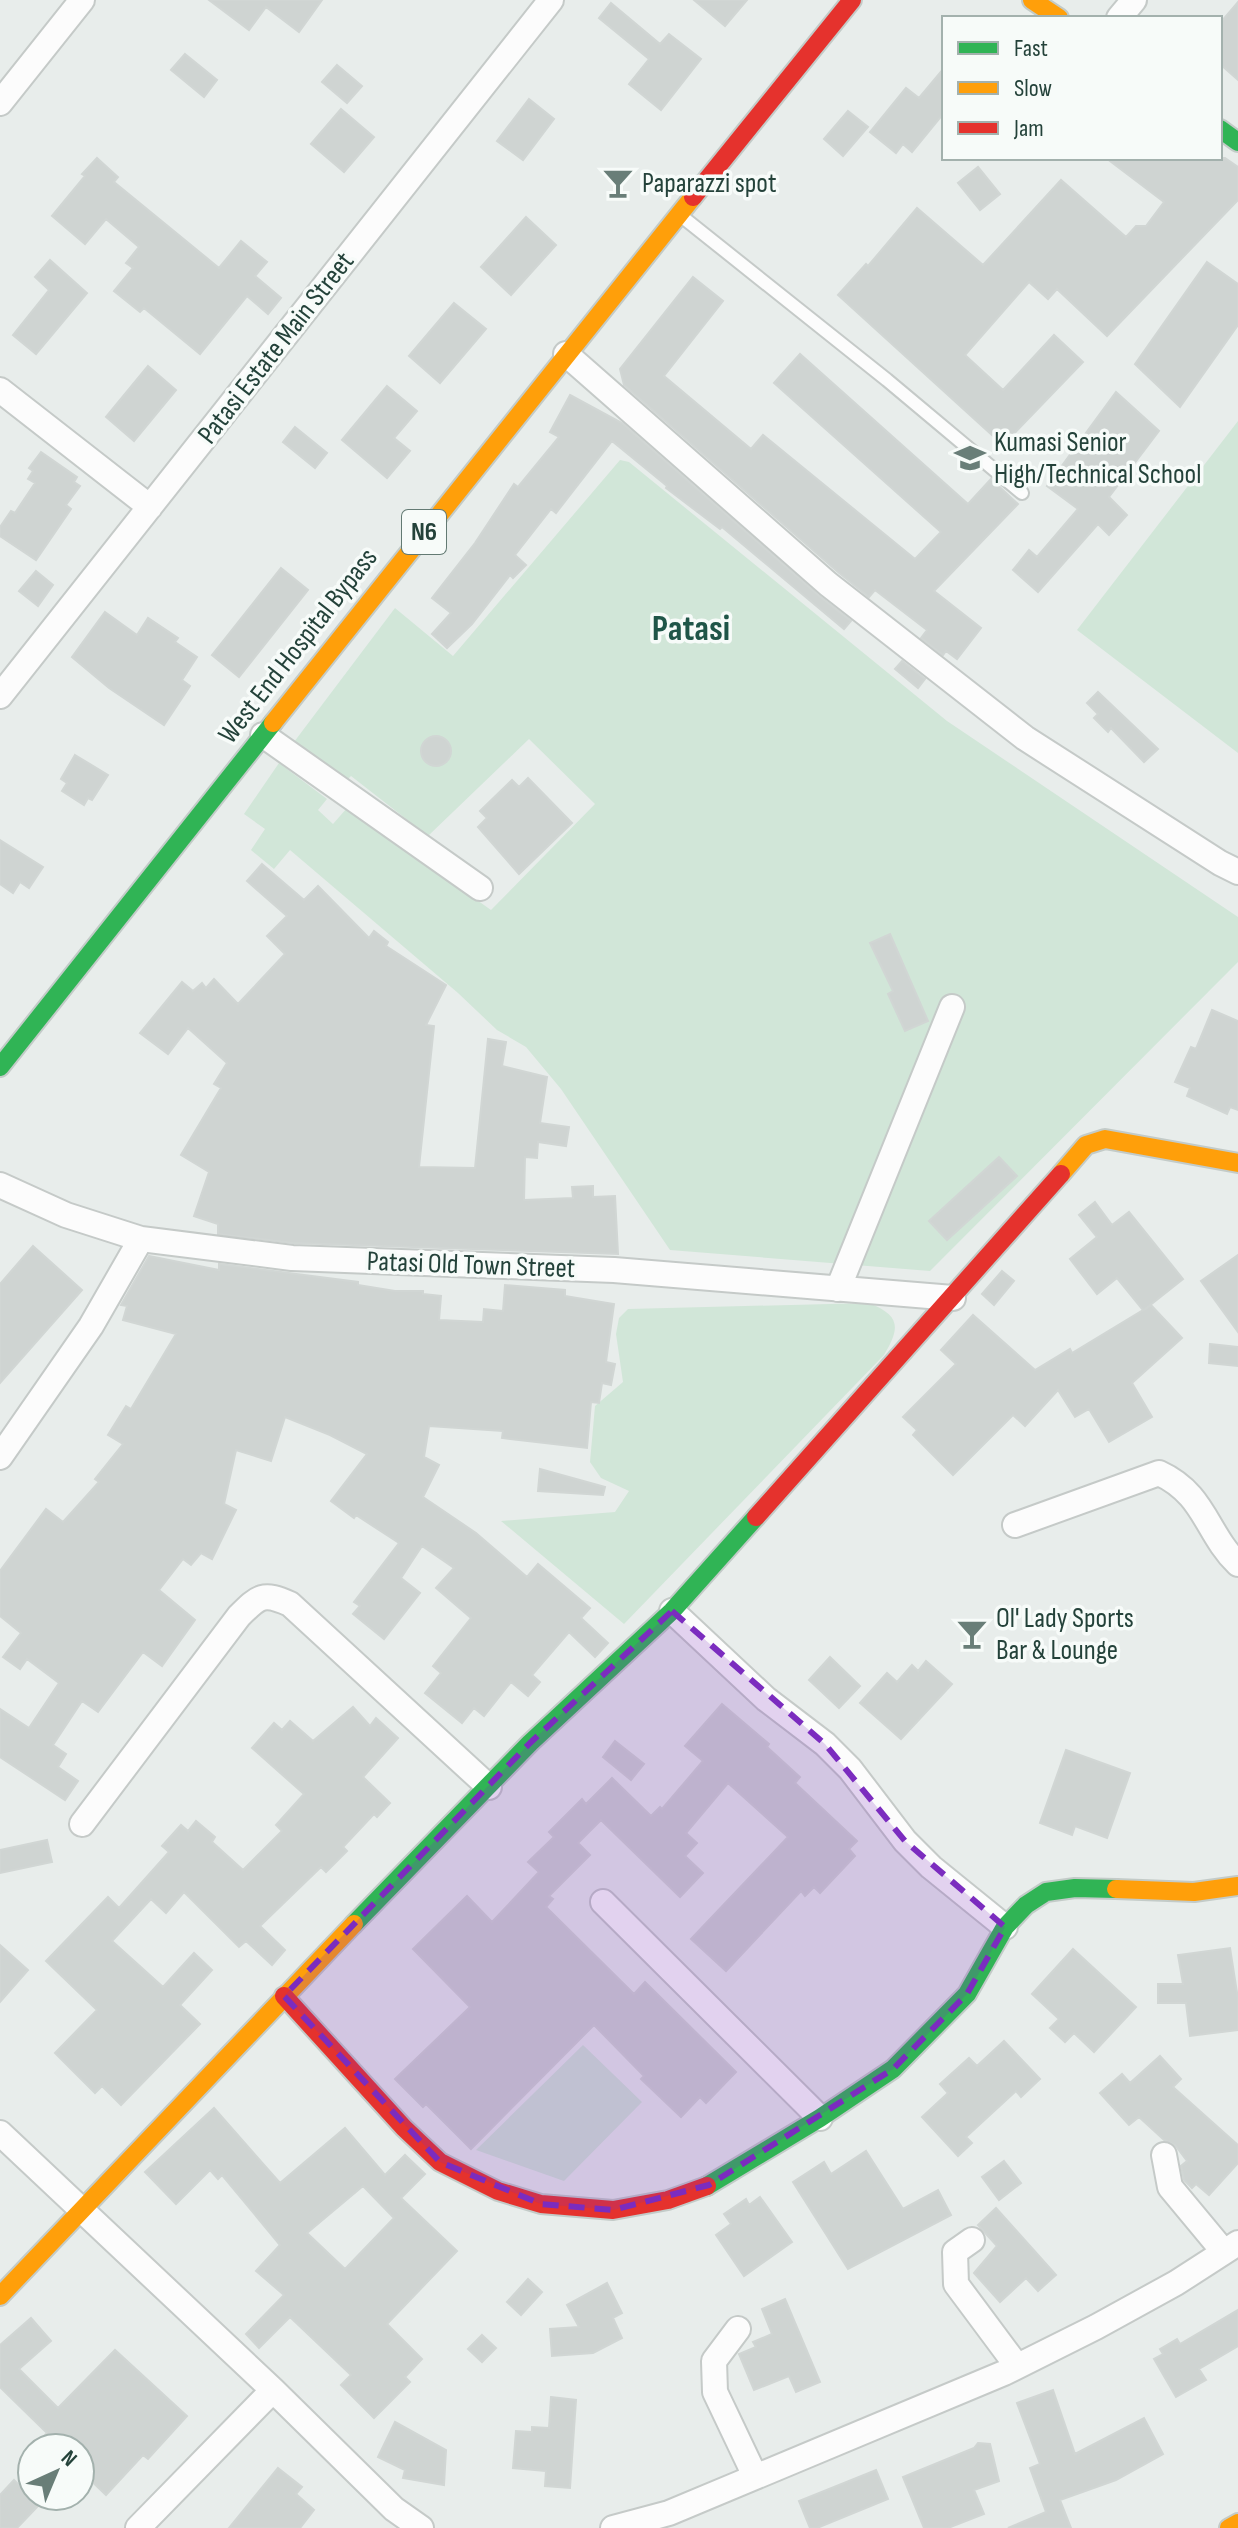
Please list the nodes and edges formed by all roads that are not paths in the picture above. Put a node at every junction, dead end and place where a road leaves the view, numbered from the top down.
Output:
1 (82, 0) edge
2 (551, 0) edge
3 (852, 0) edge
4 (1032, 0) edge
5 (1134, 0) edge
6 (1056, 16) edge
7 (1121, 16) edge
8 (0, 103) edge
9 (679, 214) junction
10 (566, 354) junction
11 (0, 390) edge
12 (1022, 493) dead end
13 (150, 507) junction
14 (0, 696) edge
15 (263, 735) junction
16 (1238, 872) edge
17 (480, 888) dead end
18 (952, 1007) dead end
19 (0, 1067) edge
20 (1238, 1163) edge
21 (0, 1185) edge
22 (141, 1239) junction
23 (838, 1289) junction
24 (953, 1298) junction
25 (0, 1457) edge
26 (1015, 1525) dead end
27 (1238, 1564) edge
28 (672, 1611) junction
29 (489, 1787) junction
30 (82, 1824) dead end
31 (1238, 1886) edge
32 (603, 1902) dead end
33 (1005, 1927) junction
34 (284, 1996) junction
35 (820, 2118) junction
36 (0, 2133) edge
37 (1164, 2155) dead end
38 (83, 2209) junction
39 (972, 2240) dead end
40 (1231, 2247) edge
41 (0, 2296) edge
42 (738, 2329) dead end
43 (1017, 2366) junction
44 (273, 2390) junction
45 (755, 2476) junction
46 (1238, 2523) edge
47 (138, 2528) edge
48 (421, 2528) edge
49 (613, 2528) edge
50 (1229, 2528) edge

1 - 8 street
2 - 13 street, Patasi Estate Main Street
3 - 9 main road, West End Hospital Bypass / N6
4 - 6 main road
5 - 7 street
9 - 10 main road, West End Hospital Bypass / N6
9 - 12 lane
10 - 15 main road, West End Hospital Bypass / N6
10 - 16 street
11 - 13 street
13 - 14 street, Patasi Estate Main Street
15 - 17 street
15 - 19 main road, West End Hospital Bypass / N6
18 - 23 street
20 - 24 main road
21 - 22 street, Patasi Old Town Street
22 - 23 street, Patasi Old Town Street
22 - 25 street
23 - 24 street, Patasi Old Town Street
24 - 28 main road
26 - 27 street
28 - 29 main road
28 - 33 street
29 - 30 street
29 - 34 main road
31 - 33 main road
32 - 35 street
33 - 35 main road
34 - 35 main road
34 - 38 main road
36 - 38 street
37 - 40 street
38 - 41 main road
38 - 44 street
39 - 43 street
40 - 43 street
42 - 45 street
43 - 45 street
44 - 47 street
44 - 48 street
45 - 49 street
46 - 50 main road

